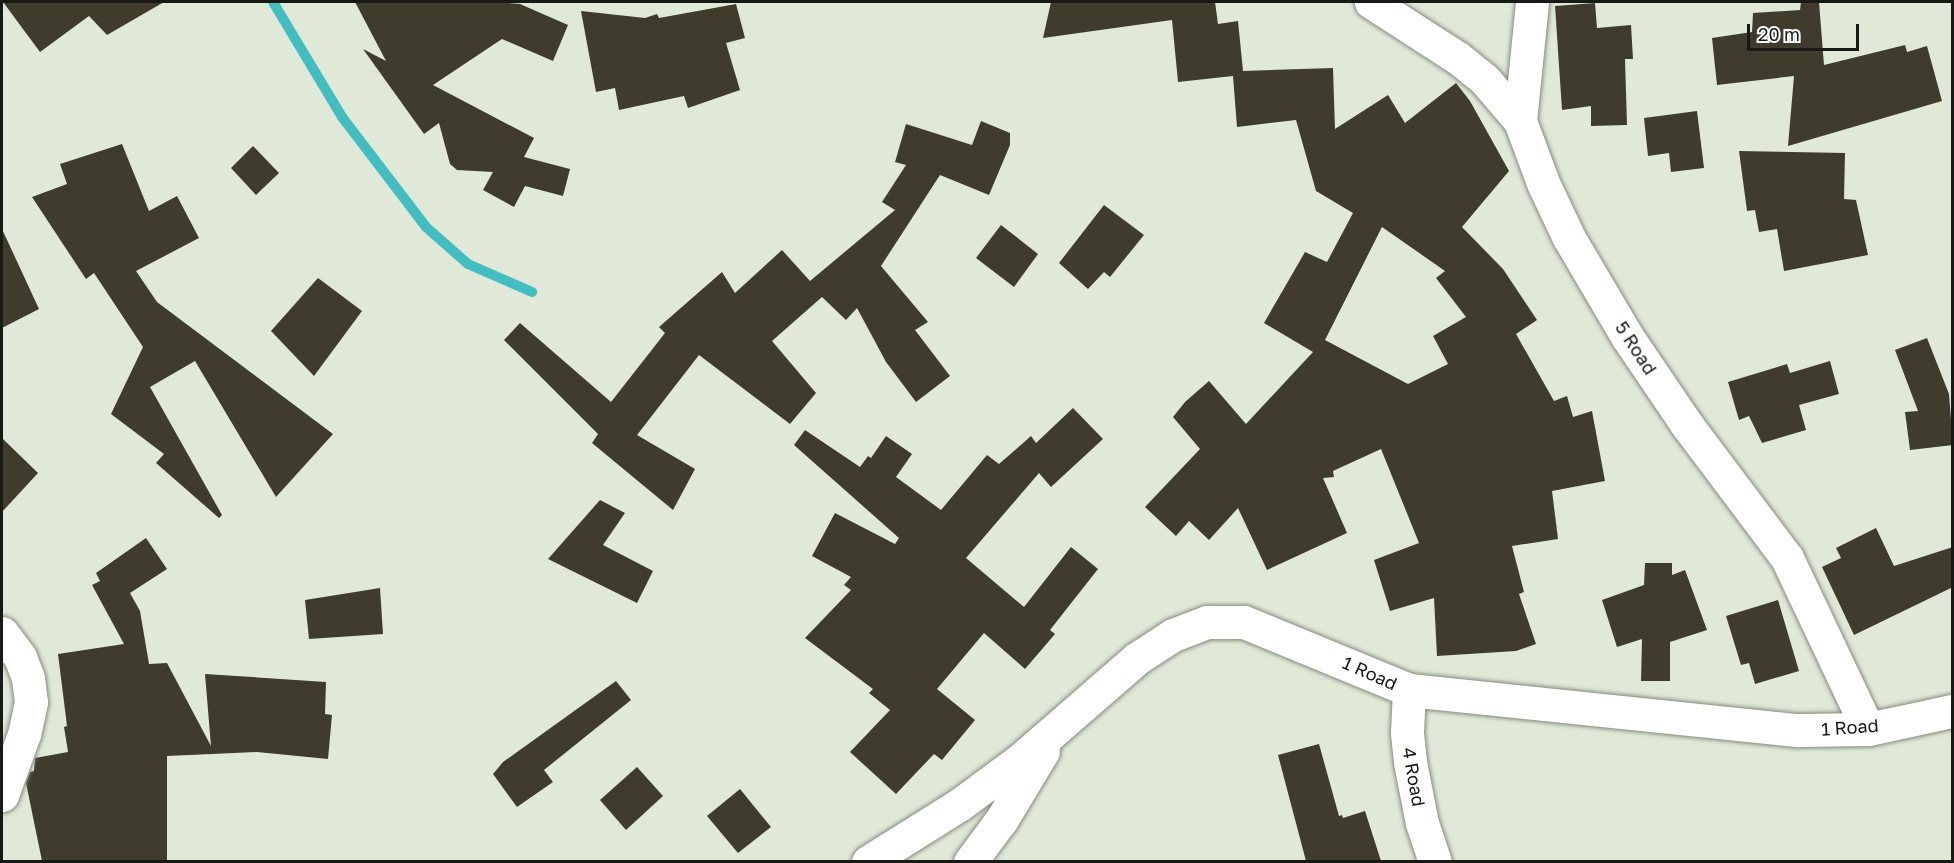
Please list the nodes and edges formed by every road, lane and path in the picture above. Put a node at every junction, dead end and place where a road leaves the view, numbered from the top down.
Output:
1 (1371, 2) edge
2 (1532, 2) edge
3 (1520, 121) junction
4 (2, 633) edge
5 (1409, 690) junction
6 (1953, 711) edge
7 (1056, 729) junction
8 (1868, 729) junction
9 (2, 795) edge
10 (868, 861) edge
11 (970, 861) edge
12 (1435, 861) edge

1 - 3 street, 5 Road
2 - 3 street
3 - 8 street, 5 Road
4 - 9 street
5 - 7 street, 1 Road
5 - 8 street, 1 Road
5 - 12 street, 4 Road
6 - 8 street, 1 Road
7 - 10 street, 1 Road
7 - 11 street

